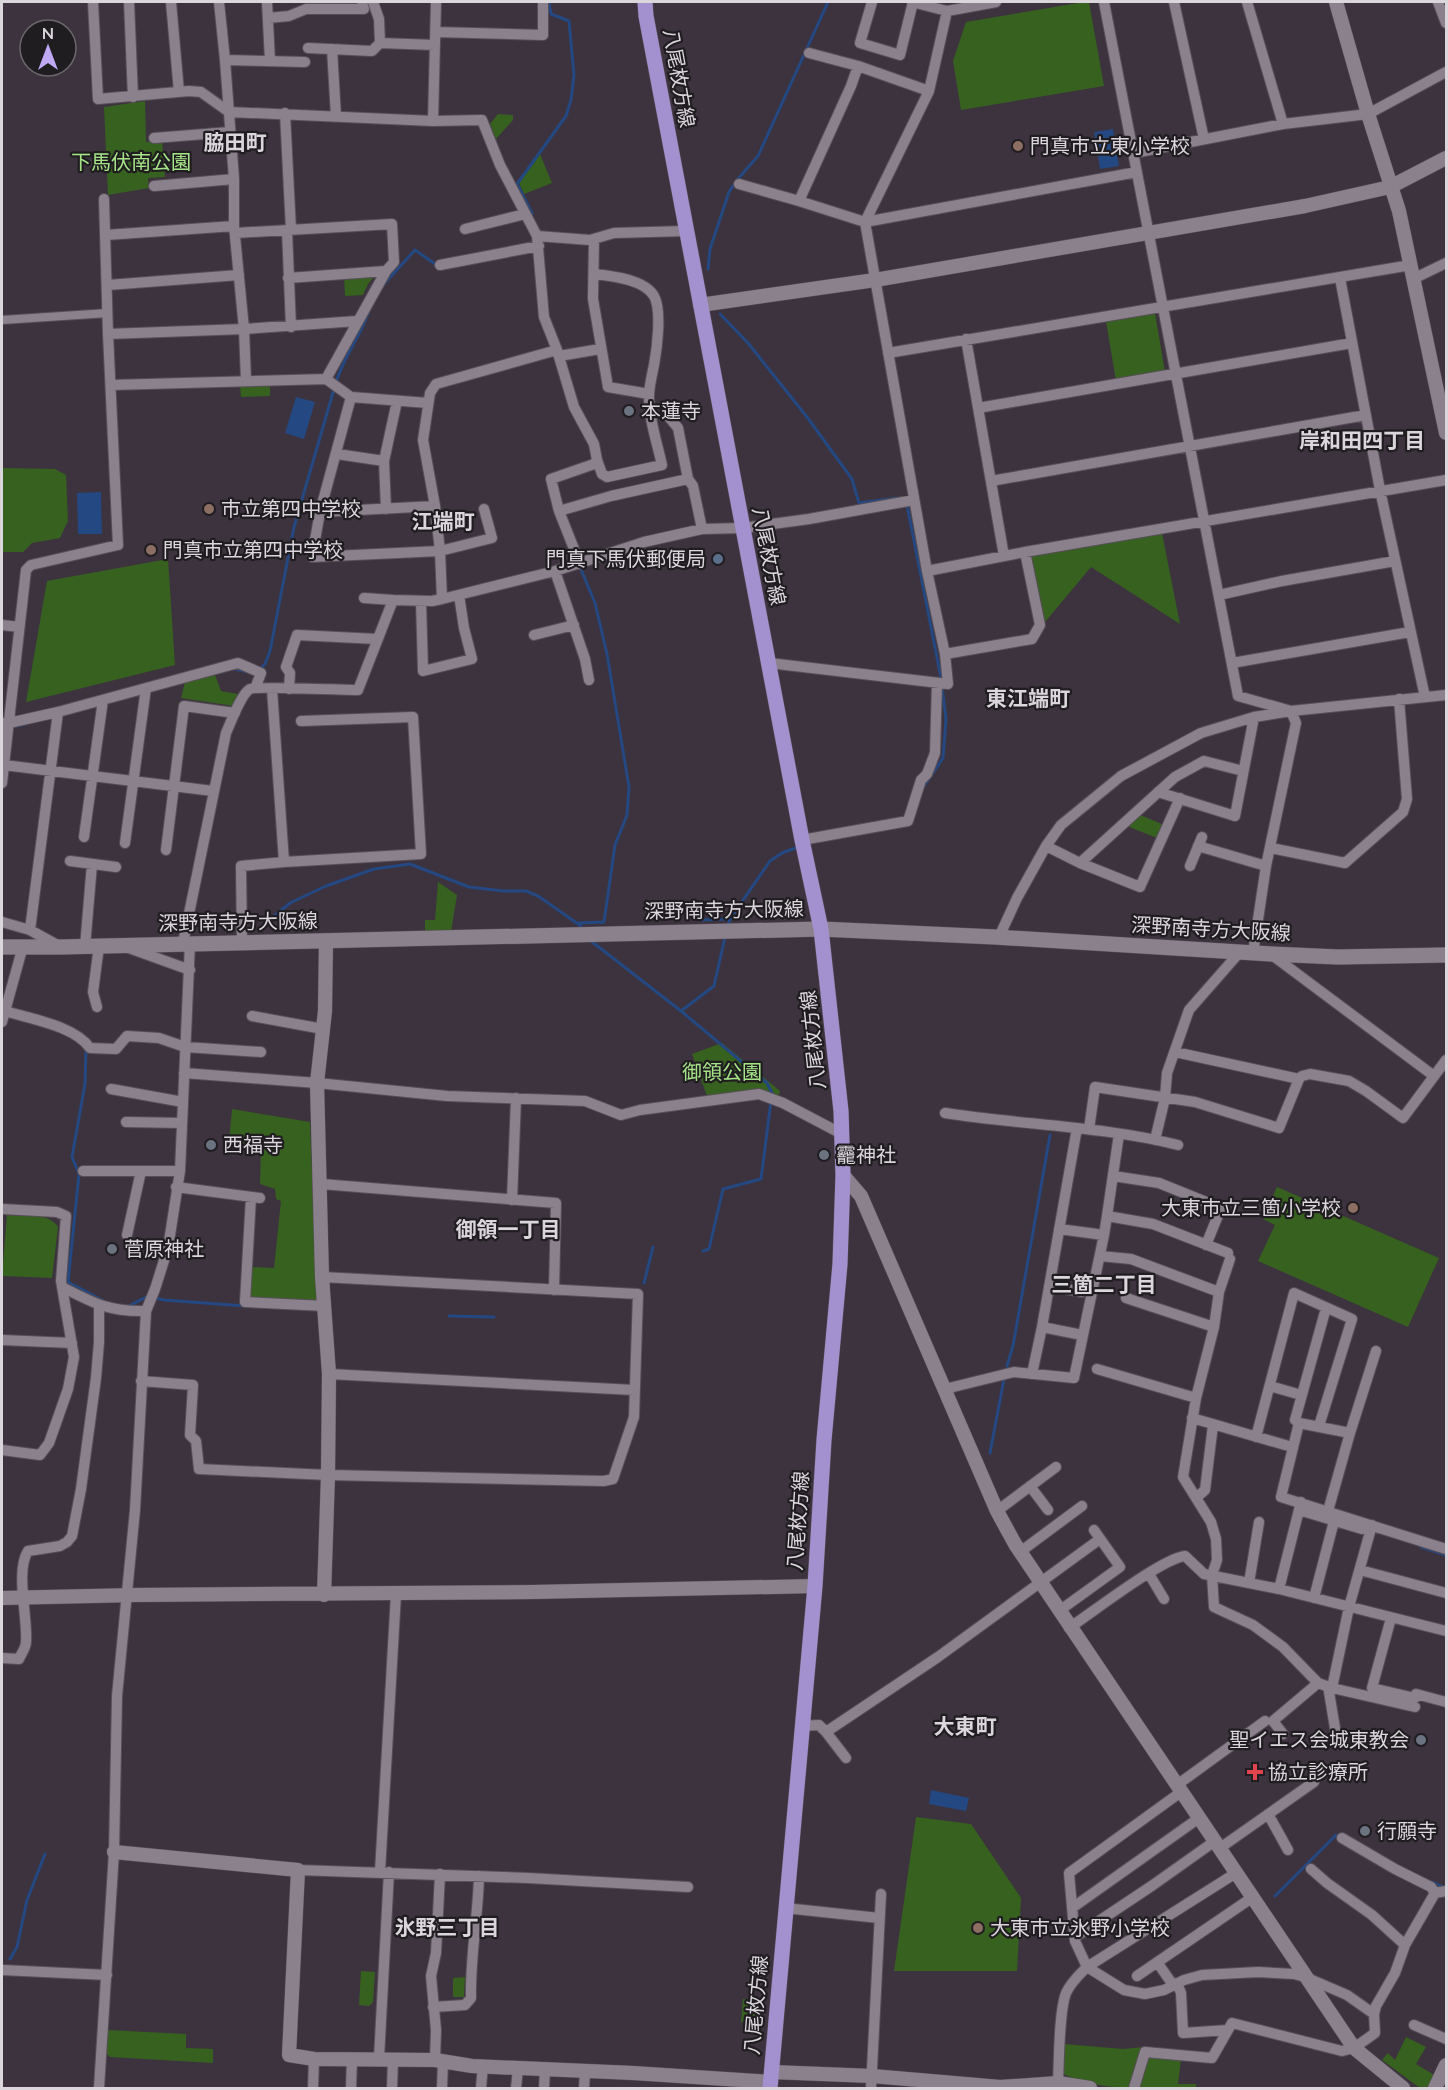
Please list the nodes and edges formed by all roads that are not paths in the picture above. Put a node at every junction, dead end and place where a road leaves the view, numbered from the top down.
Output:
1 (93, 2) edge
2 (129, 2) edge
3 (171, 2) edge
4 (219, 2) edge
5 (267, 2) edge
6 (362, 2) edge
7 (373, 2) edge
8 (436, 2) edge
9 (543, 2) edge
10 (645, 2) edge
11 (872, 2) edge
12 (912, 2) edge
13 (991, 2) edge
14 (996, 2) edge
15 (1104, 2) edge
16 (1174, 2) edge
17 (1247, 2) edge
18 (1336, 2) edge
19 (1438, 2) edge
20 (930, 4) edge
21 (947, 10) junction
22 (268, 18) junction
23 (1446, 23) edge
24 (436, 32) junction
25 (380, 43) junction
26 (435, 45) junction
27 (308, 48) dead end
28 (332, 49) junction
29 (809, 52) dead end
30 (225, 60) junction
31 (270, 61) junction
32 (305, 62) dead end
33 (858, 66) junction
34 (1446, 72) edge
35 (930, 91) junction
36 (179, 92) junction
37 (133, 96) junction
38 (229, 112) junction
39 (285, 113) junction
40 (1368, 114) junction
41 (336, 116) junction
42 (433, 121) junction
43 (1284, 124) junction
44 (230, 132) junction
45 (153, 138) dead end
46 (1204, 139) junction
47 (1134, 153) junction
48 (1446, 158) edge
49 (1137, 172) junction
50 (234, 179) junction
51 (740, 184) dead end
52 (154, 186) dead end
53 (1390, 188) junction
54 (104, 199) dead end
55 (799, 201) junction
56 (525, 214) junction
57 (865, 222) junction
58 (465, 229) dead end
59 (235, 230) junction
60 (289, 230) junction
61 (686, 231) junction
62 (1148, 232) junction
63 (106, 235) junction
64 (594, 238) junction
65 (538, 241) junction
66 (1446, 263) edge
67 (440, 265) dead end
68 (386, 271) junction
69 (1412, 272) junction
70 (594, 274) junction
71 (238, 275) junction
72 (288, 278) junction
73 (1340, 278) junction
74 (875, 280) junction
75 (108, 285) junction
76 (700, 305) junction
77 (1164, 308) junction
78 (108, 313) junction
79 (2, 320) edge
80 (357, 321) junction
81 (291, 327) junction
82 (244, 329) junction
83 (108, 334) junction
84 (966, 339) junction
85 (1352, 343) junction
86 (600, 349) junction
87 (558, 353) junction
88 (888, 353) junction
89 (1176, 375) junction
90 (246, 380) junction
91 (327, 380) junction
92 (111, 385) junction
93 (649, 394) junction
94 (351, 397) junction
95 (396, 401) junction
96 (428, 403) junction
97 (978, 408) junction
98 (1366, 415) junction
99 (669, 417) dead end
100 (1446, 433) edge
101 (1190, 447) junction
102 (337, 454) junction
103 (597, 460) junction
104 (384, 461) junction
105 (688, 479) junction
106 (1446, 480) edge
107 (991, 481) junction
108 (1380, 490) junction
109 (914, 500) junction
110 (435, 506) junction
111 (386, 509) junction
112 (484, 509) dead end
113 (559, 511) junction
114 (320, 512) junction
115 (1204, 520) junction
116 (743, 528) junction
117 (702, 529) junction
118 (440, 551) junction
119 (1025, 552) junction
120 (1004, 555) junction
121 (1395, 561) junction
122 (580, 564) junction
123 (555, 571) junction
124 (927, 571) junction
125 (459, 595) junction
126 (1219, 595) junction
127 (364, 598) dead end
128 (442, 599) junction
129 (393, 600) junction
130 (421, 601) junction
131 (2, 625) edge
132 (574, 625) junction
133 (19, 627) junction
134 (1410, 632) junction
135 (534, 635) dead end
136 (377, 639) junction
137 (945, 654) junction
138 (769, 663) junction
139 (1232, 663) junction
140 (589, 680) dead end
141 (938, 683) junction
142 (256, 687) junction
143 (146, 688) junction
144 (272, 688) junction
145 (289, 689) junction
146 (1446, 695) edge
147 (1425, 697) junction
148 (1399, 699) junction
149 (103, 700) junction
150 (1292, 711) junction
151 (58, 712) junction
152 (235, 713) junction
153 (1254, 717) junction
154 (301, 721) dead end
155 (5, 723) edge
156 (4, 765) junction
157 (51, 770) junction
158 (1243, 771) junction
159 (92, 776) junction
160 (133, 781) junction
161 (2, 783) edge
162 (175, 786) junction
163 (213, 791) junction
164 (1158, 792) junction
165 (1180, 798) junction
166 (84, 837) dead end
167 (802, 840) junction
168 (125, 843) dead end
169 (1046, 846) junction
170 (1271, 848) junction
171 (166, 850) dead end
172 (70, 861) dead end
173 (284, 862) junction
174 (1080, 863) junction
175 (92, 864) junction
176 (1190, 866) dead end
177 (1266, 866) junction
178 (116, 867) dead end
179 (2, 922) edge
180 (821, 929) junction
181 (30, 930) junction
182 (999, 937) junction
183 (326, 940) junction
184 (242, 942) junction
185 (187, 943) junction
186 (23, 946) junction
187 (92, 946) junction
188 (123, 946) junction
189 (2, 947) edge
190 (61, 947) junction
191 (1246, 953) junction
192 (1271, 954) junction
193 (1446, 955) edge
194 (190, 970) junction
195 (97, 1007) dead end
196 (5, 1011) junction
197 (252, 1016) dead end
198 (2, 1022) edge
199 (323, 1029) junction
200 (185, 1047) junction
201 (261, 1052) dead end
202 (1175, 1052) junction
203 (1446, 1060) edge
204 (184, 1073) junction
205 (1434, 1076) junction
206 (1299, 1079) junction
207 (317, 1083) junction
208 (111, 1089) dead end
209 (516, 1098) junction
210 (1165, 1098) junction
211 (183, 1102) junction
212 (945, 1113) dead end
213 (126, 1122) dead end
214 (182, 1123) junction
215 (1077, 1128) junction
216 (1089, 1129) junction
217 (842, 1134) junction
218 (1119, 1134) junction
219 (1155, 1140) junction
220 (1178, 1146) dead end
221 (82, 1171) dead end
222 (141, 1171) junction
223 (180, 1171) junction
224 (843, 1175) junction
225 (1113, 1176) junction
226 (321, 1184) junction
227 (176, 1187) junction
228 (512, 1200) junction
229 (2, 1209) edge
230 (1107, 1216) junction
231 (1059, 1228) junction
232 (1104, 1234) junction
233 (127, 1235) dead end
234 (1206, 1245) junction
235 (1100, 1256) junction
236 (322, 1277) junction
237 (1049, 1286) junction
238 (62, 1287) junction
239 (554, 1290) junction
240 (1082, 1292) dead end
241 (1220, 1292) junction
242 (1126, 1298) dead end
243 (99, 1306) junction
244 (325, 1306) junction
245 (1326, 1308) junction
246 (146, 1311) junction
247 (1042, 1327) junction
248 (1214, 1327) junction
249 (1077, 1334) dead end
250 (2, 1340) edge
251 (72, 1343) junction
252 (1376, 1351) dead end
253 (1096, 1369) dead end
254 (329, 1374) junction
255 (1032, 1374) junction
256 (141, 1381) junction
257 (1270, 1386) junction
258 (945, 1389) junction
259 (634, 1390) junction
260 (1301, 1395) junction
261 (1196, 1398) junction
262 (1192, 1418) junction
263 (1299, 1423) junction
264 (1212, 1425) junction
265 (1319, 1426) junction
266 (1350, 1433) junction
267 (1256, 1437) junction
268 (1292, 1447) junction
269 (2, 1450) edge
270 (1056, 1467) dead end
271 (328, 1475) junction
272 (1030, 1486) junction
273 (1197, 1498) junction
274 (1082, 1506) dead end
275 (1300, 1506) junction
276 (1048, 1510) dead end
277 (997, 1511) junction
278 (1328, 1511) junction
279 (1334, 1521) junction
280 (1258, 1522) dead end
281 (1370, 1528) junction
282 (1446, 1549) edge
283 (1020, 1552) junction
284 (1360, 1570) junction
285 (1149, 1574) junction
286 (1212, 1575) junction
287 (1040, 1582) junction
288 (1249, 1584) junction
289 (814, 1586) junction
290 (1279, 1589) junction
291 (1446, 1593) edge
292 (396, 1594) junction
293 (127, 1595) junction
294 (324, 1595) junction
295 (2, 1598) edge
296 (24, 1598) junction
297 (1314, 1598) junction
298 (1164, 1599) dead end
299 (1349, 1607) junction
300 (1059, 1611) junction
301 (1391, 1618) junction
302 (1070, 1628) junction
303 (1446, 1631) edge
304 (2, 1658) edge
305 (1326, 1686) junction
306 (1446, 1702) edge
307 (1415, 1707) dead end
308 (1265, 1721) dead end
309 (801, 1726) junction
310 (826, 1731) junction
311 (1283, 1734) dead end
312 (1336, 1734) dead end
313 (846, 1758) dead end
314 (1314, 1782) dead end
315 (1179, 1789) junction
316 (1268, 1814) junction
317 (1199, 1818) junction
318 (1342, 1838) dead end
319 (1218, 1844) junction
320 (1288, 1850) dead end
321 (114, 1852) junction
322 (1311, 1869) dead end
323 (298, 1870) junction
324 (384, 1872) junction
325 (1236, 1873) junction
326 (440, 1874) junction
327 (479, 1876) junction
328 (688, 1887) dead end
329 (1446, 1891) edge
330 (1435, 1893) junction
331 (881, 1894) dead end
332 (1253, 1897) junction
333 (785, 1908) junction
334 (1072, 1908) junction
335 (879, 1918) junction
336 (1075, 1937) junction
337 (1405, 1945) junction
338 (1157, 1962) junction
339 (1087, 1967) junction
340 (2, 1970) edge
341 (107, 1976) junction
342 (1137, 1976) dead end
343 (1305, 1977) junction
344 (1175, 1984) junction
345 (433, 2007) junction
346 (1374, 2014) junction
347 (1414, 2025) dead end
348 (1228, 2030) junction
349 (1446, 2039) edge
350 (1354, 2048) junction
351 (379, 2058) junction
352 (314, 2059) junction
353 (351, 2059) junction
354 (393, 2059) junction
355 (439, 2061) junction
356 (483, 2065) junction
357 (1446, 2065) edge
358 (518, 2068) junction
359 (545, 2070) junction
360 (585, 2071) junction
361 (771, 2081) edge
362 (872, 2082) edge
363 (1058, 2083) junction
364 (1009, 2087) edge
365 (99, 2088) edge
366 (313, 2088) edge
367 (351, 2088) edge
368 (392, 2088) edge
369 (441, 2088) edge
370 (482, 2088) edge
371 (516, 2088) edge
372 (544, 2088) edge
373 (584, 2088) edge
374 (1090, 2088) edge
375 (1134, 2088) edge
376 (1402, 2088) edge
377 (1435, 2088) edge

1 - 37 street
2 - 37 street
3 - 36 street
4 - 30 street
5 - 22 street
6 - 22 street
7 - 25 street
8 - 24 street
9 - 24 street
10 - 61 main road, 八尾枚方線
11 - 12 street
12 - 20 street
13 - 14 street
13 - 21 street
15 - 47 street
16 - 46 street
17 - 43 street
18 - 40 street
19 - 23 street
20 - 21 street
21 - 35 street
22 - 31 street
24 - 26 street
25 - 26 street
25 - 28 street
26 - 42 street
27 - 28 street
28 - 41 street
29 - 33 street
30 - 31 street
30 - 38 street
31 - 32 street
33 - 35 street
33 - 55 street
34 - 40 street
35 - 57 street
36 - 37 street
36 - 38 street
38 - 39 street
38 - 44 street
39 - 41 street
39 - 60 street
40 - 43 street
40 - 53 street
41 - 42 street
42 - 56 street
43 - 46 street
44 - 45 street
44 - 50 street
46 - 47 street
47 - 49 street
48 - 53 street
49 - 57 street
49 - 62 street
50 - 52 street
50 - 59 street
51 - 55 street
53 - 62 street
53 - 69 street
54 - 63 street
55 - 57 street
56 - 58 street
56 - 65 street
57 - 74 street
59 - 60 street
59 - 63 street
59 - 71 street
60 - 68 street
60 - 72 street
61 - 64 street
61 - 76 main road, 八尾枚方線
62 - 74 street
62 - 77 street
63 - 75 street
64 - 65 street
64 - 70 street
65 - 67 street
65 - 87 street
66 - 69 street
68 - 72 street
68 - 80 street
69 - 73 street
69 - 100 street
70 - 86 street
70 - 93 street
71 - 75 street
71 - 82 street
72 - 81 street
73 - 77 street
73 - 85 street
74 - 76 street
74 - 88 street
75 - 78 street
76 - 116 main road, 八尾枚方線
77 - 84 street
77 - 89 street
78 - 79 street
78 - 83 street
80 - 81 street
80 - 91 street
81 - 82 street
82 - 83 street
82 - 90 street
83 - 92 street
84 - 88 street
84 - 97 street
85 - 89 street
85 - 98 street
86 - 87 street
86 - 93 street
87 - 96 street
87 - 103 street
88 - 109 street
89 - 97 street
89 - 101 street
90 - 91 street
90 - 92 street
91 - 94 street
92 - 133 street
93 - 103 street
94 - 95 street
94 - 102 street
95 - 96 street
95 - 104 street
96 - 110 street
97 - 107 street
98 - 101 street
98 - 108 street
99 - 105 street
101 - 107 street
101 - 115 street
102 - 104 street
102 - 114 street
103 - 113 street
104 - 111 street
105 - 113 street
105 - 117 street
106 - 108 street
107 - 120 street
108 - 115 street
108 - 121 street
109 - 116 street
109 - 124 street
110 - 111 street
110 - 118 street
111 - 114 street
112 - 118 street
113 - 122 street
114 - 118 street
115 - 119 street
115 - 126 street
116 - 117 street
116 - 138 main road, 八尾枚方線
117 - 122 street
118 - 128 street
119 - 120 street
119 - 137 street
120 - 124 street
121 - 126 street
121 - 134 street
122 - 123 street
123 - 125 street
123 - 132 street
124 - 137 street
125 - 128 street
125 - 130 street
126 - 139 street
127 - 129 street
128 - 130 street
129 - 130 street
129 - 136 street
131 - 133 street
132 - 135 street
132 - 140 street
133 - 155 street
134 - 139 street
134 - 147 street
136 - 145 street
136 - 145 street
137 - 141 street
138 - 141 street
138 - 167 main road, 八尾枚方線
139 - 150 street
141 - 167 street
142 - 143 street
142 - 144 street
142 - 152 street
143 - 149 street
143 - 160 street
144 - 145 street
144 - 173 street
146 - 147 street
147 - 148 street
148 - 150 street
148 - 170 street
149 - 151 street
149 - 159 street
150 - 153 street
150 - 170 street
151 - 155 street
151 - 157 street
152 - 162 street
152 - 163 street
153 - 158 street
153 - 169 street
154 - 173 street
155 - 156 street
156 - 157 street
156 - 161 street
157 - 159 street
157 - 181 street
158 - 164 street
158 - 165 street
159 - 160 street
159 - 166 street
160 - 162 street
160 - 168 street
162 - 163 street
162 - 171 street
163 - 185 street
164 - 165 street
164 - 174 street
165 - 174 street
167 - 180 main road, 八尾枚方線
169 - 174 street
169 - 182 street
170 - 177 street
172 - 175 street
173 - 184 street
175 - 178 street
175 - 187 street
176 - 177 street
177 - 191 street
179 - 181 street
180 - 182 main road, 深野南寺方大阪線
180 - 183 main road, 深野南寺方大阪線
180 - 217 main road, 八尾枚方線
181 - 190 street
182 - 191 main road, 深野南寺方大阪線
183 - 184 main road, 深野南寺方大阪線
183 - 199 street
184 - 185 main road, 深野南寺方大阪線
185 - 188 main road, 深野南寺方大阪線
185 - 194 street
186 - 189 main road, 深野南寺方大阪線
186 - 190 main road, 深野南寺方大阪線
186 - 196 street
187 - 188 main road, 深野南寺方大阪線
187 - 190 main road, 深野南寺方大阪線
187 - 195 street
188 - 194 street
191 - 192 main road, 深野南寺方大阪線
191 - 202 street
192 - 193 main road, 深野南寺方大阪線
192 - 205 street
194 - 200 street
196 - 198 street
196 - 200 street
197 - 199 street
199 - 207 street
200 - 201 street
200 - 204 street
202 - 206 street
202 - 210 street
203 - 205 street
204 - 207 street
204 - 211 street
205 - 206 street
206 - 210 street
207 - 209 street
207 - 226 street
208 - 211 street
209 - 217 street
209 - 228 street
210 - 216 street
210 - 219 street
211 - 214 street
212 - 215 street
213 - 214 street
214 - 223 street
215 - 216 street
215 - 231 street
216 - 218 street
217 - 224 main road, 八尾枚方線
218 - 219 street
218 - 225 street
219 - 220 street
221 - 222 street
222 - 223 street
222 - 233 street
223 - 227 street
224 - 258 street
224 - 289 main road, 八尾枚方線
225 - 230 street
225 - 234 street
226 - 228 street
226 - 236 street
227 - 244 street
227 - 246 street
228 - 239 street
229 - 238 street
230 - 232 street
230 - 234 street
231 - 232 street
231 - 237 street
232 - 235 street
234 - 241 street
235 - 241 street
235 - 255 street
236 - 239 street
236 - 244 street
237 - 240 street
237 - 247 street
238 - 243 street
238 - 251 street
239 - 259 street
241 - 248 street
242 - 248 street
243 - 246 street
243 - 296 street
244 - 254 street
245 - 257 street
245 - 260 street
245 - 265 street
246 - 256 street
247 - 249 street
247 - 255 street
248 - 261 street
250 - 251 street
251 - 269 street
252 - 266 street
253 - 261 street
254 - 259 street
254 - 271 street
255 - 258 street
256 - 271 street
256 - 293 street
257 - 260 street
257 - 267 street
258 - 277 street
259 - 271 street
260 - 263 street
261 - 262 street
262 - 264 street
262 - 273 street
263 - 265 street
263 - 268 street
264 - 267 street
264 - 273 street
265 - 266 street
266 - 278 street
267 - 268 street
268 - 275 street
270 - 272 street
271 - 294 street
272 - 276 street
272 - 277 street
273 - 286 street
274 - 283 street
275 - 278 street
275 - 279 street
275 - 290 street
277 - 283 street
278 - 281 street
279 - 281 street
279 - 297 street
280 - 288 street
281 - 282 street
281 - 284 street
283 - 287 street
284 - 291 street
284 - 299 street
285 - 286 street
285 - 298 street
285 - 302 street
286 - 288 street
286 - 305 street
287 - 300 street
287 - 300 street
287 - 310 street
288 - 290 street
289 - 292 street
289 - 309 main road, 八尾枚方線
290 - 297 street
292 - 294 street
292 - 324 street
293 - 294 street
293 - 296 street
293 - 321 street
295 - 296 street
296 - 304 street
297 - 299 street
299 - 301 street
299 - 305 street
300 - 302 street
301 - 303 street
301 - 306 street
302 - 315 street
305 - 307 street
305 - 311 street
305 - 312 street
308 - 315 street
309 - 310 street
309 - 333 main road, 八尾枚方線
310 - 313 street
314 - 316 street
315 - 317 street
315 - 334 street
316 - 319 street
316 - 320 street
317 - 319 street
317 - 334 street
318 - 330 street
319 - 325 street
319 - 336 street
321 - 323 street
321 - 341 street
322 - 337 street
323 - 324 street
323 - 352 street
324 - 326 street
324 - 351 street
325 - 332 street
325 - 339 street
326 - 327 street
326 - 345 street
327 - 328 street
327 - 345 street
329 - 330 street
330 - 337 street
331 - 335 street
332 - 338 street
332 - 343 street
333 - 335 street
333 - 361 main road, 八尾枚方線
334 - 336 street
335 - 362 street
336 - 339 street
337 - 346 street
338 - 342 street
338 - 344 street
339 - 344 street
339 - 363 street
340 - 341 street
341 - 365 street
343 - 344 street
343 - 346 street
343 - 350 street
344 - 348 street
345 - 355 street
346 - 350 street
347 - 349 street
348 - 350 street
348 - 375 street
350 - 376 street
351 - 353 street
351 - 354 street
352 - 353 street
352 - 366 street
353 - 367 street
354 - 355 street
354 - 368 street
355 - 356 street
355 - 369 street
356 - 358 street
356 - 370 street
357 - 377 street
358 - 359 street
358 - 371 street
359 - 360 street
359 - 372 street
360 - 361 street
360 - 373 street
361 - 362 street
362 - 364 street
363 - 364 street
363 - 374 street

